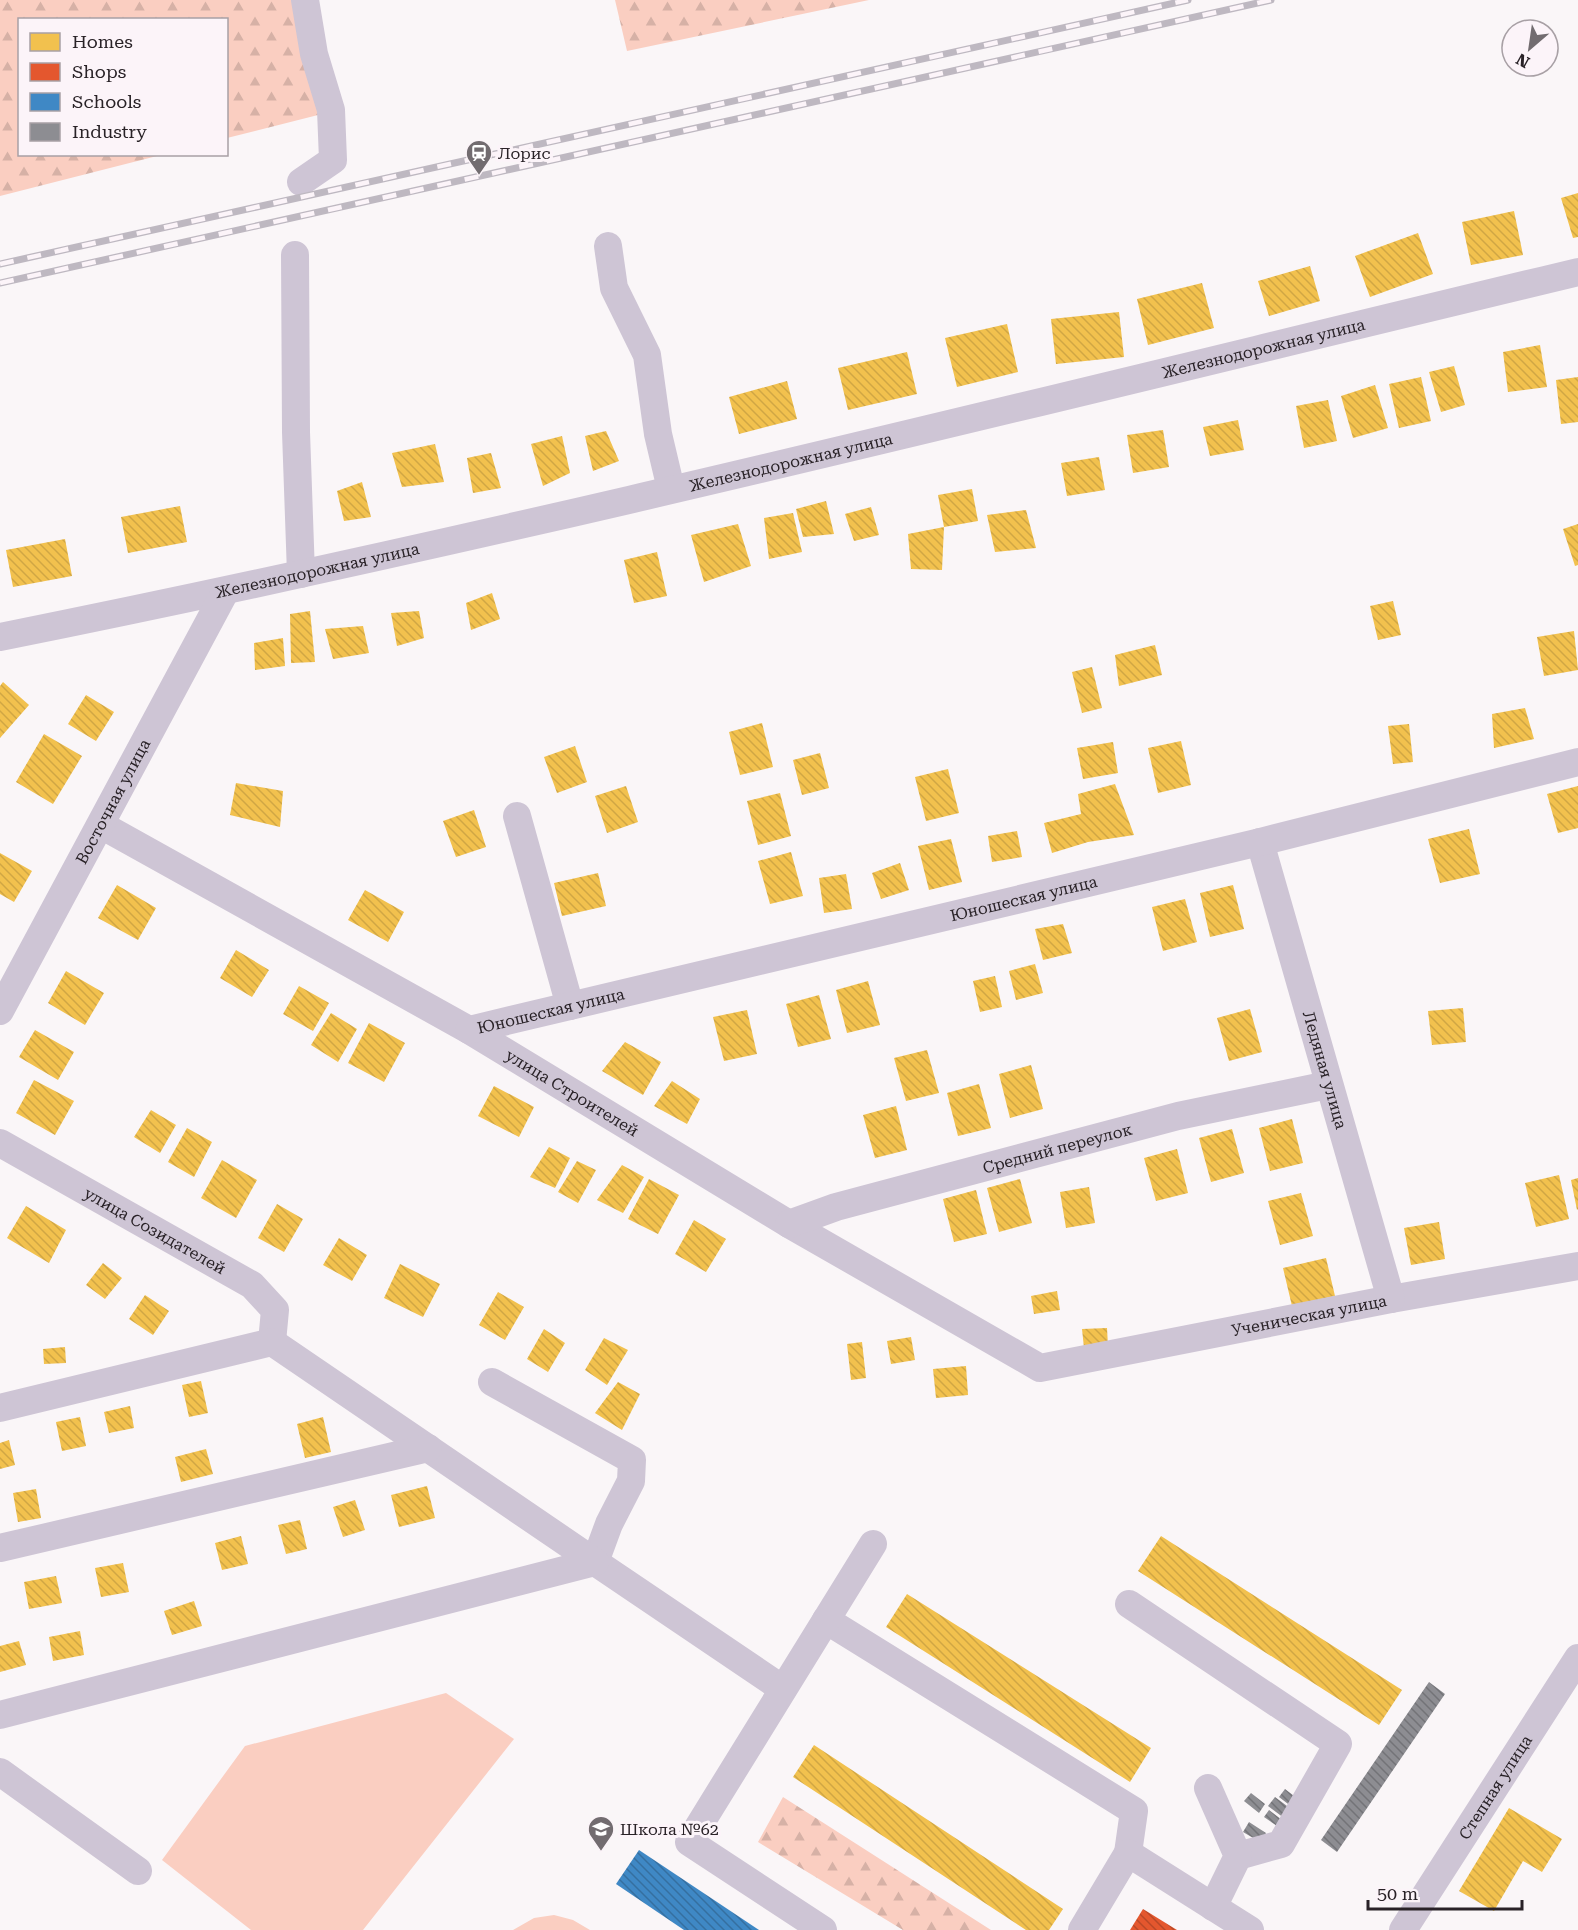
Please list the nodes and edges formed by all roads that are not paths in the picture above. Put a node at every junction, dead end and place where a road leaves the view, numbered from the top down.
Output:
1 (305, 0) edge
2 (300, 182) dead end
3 (608, 246) dead end
4 (295, 255) dead end
5 (1578, 272) edge
6 (671, 489) junction
7 (301, 574) junction
8 (225, 592) junction
9 (0, 637) edge
10 (1578, 762) edge
11 (518, 816) dead end
12 (101, 825) junction
13 (1260, 842) junction
14 (570, 1006) junction
15 (0, 1011) edge
16 (470, 1030) junction
17 (1328, 1085) junction
18 (0, 1143) edge
19 (789, 1224) junction
20 (1578, 1266) edge
21 (1391, 1299) junction
22 (272, 1342) junction
23 (1040, 1368) joint
24 (492, 1382) dead end
25 (0, 1408) edge
26 (428, 1448) junction
27 (873, 1544) dead end
28 (0, 1548) edge
29 (595, 1562) junction
30 (1129, 1604) dead end
31 (826, 1620) junction
32 (1578, 1658) edge
33 (783, 1689) junction
34 (0, 1715) edge
35 (0, 1772) edge
36 (1208, 1788) dead end
37 (1128, 1853) junction
38 (1238, 1856) junction
39 (138, 1871) dead end
40 (1213, 1907) junction
41 (1415, 1926) edge
42 (823, 1930) edge
43 (1082, 1930) edge
44 (1250, 1930) edge

1 - 2 street
3 - 6 street
4 - 7 street
5 - 6 street, Железнодорожная улица
6 - 7 street, Железнодорожная улица
7 - 8 street, Железнодорожная улица
8 - 9 street, Железнодорожная улица
8 - 12 street, Восточная улица
10 - 13 street, Юношеская улица
11 - 14 street
12 - 15 street, Восточная улица
12 - 16 street, улица Строителей
13 - 14 street, Юношеская улица
13 - 17 street, Ледяная улица
14 - 16 street, Юношеская улица
16 - 19 street, улица Строителей
17 - 19 street, Средний переулок
17 - 21 street, Ледяная улица
18 - 22 street, улица Созидателей
19 - 23 street, улица Строителей
20 - 21 street, Ученическая улица
21 - 23 street, Ученическая улица
22 - 25 street
22 - 26 street
24 - 29 street
26 - 28 street
26 - 29 street
27 - 31 street
29 - 33 street
29 - 34 street
30 - 38 street
31 - 33 street
31 - 37 street
32 - 41 street, Степная улица
33 - 42 street
35 - 39 street
36 - 38 street
37 - 40 street
37 - 43 street
38 - 40 street
40 - 44 street

